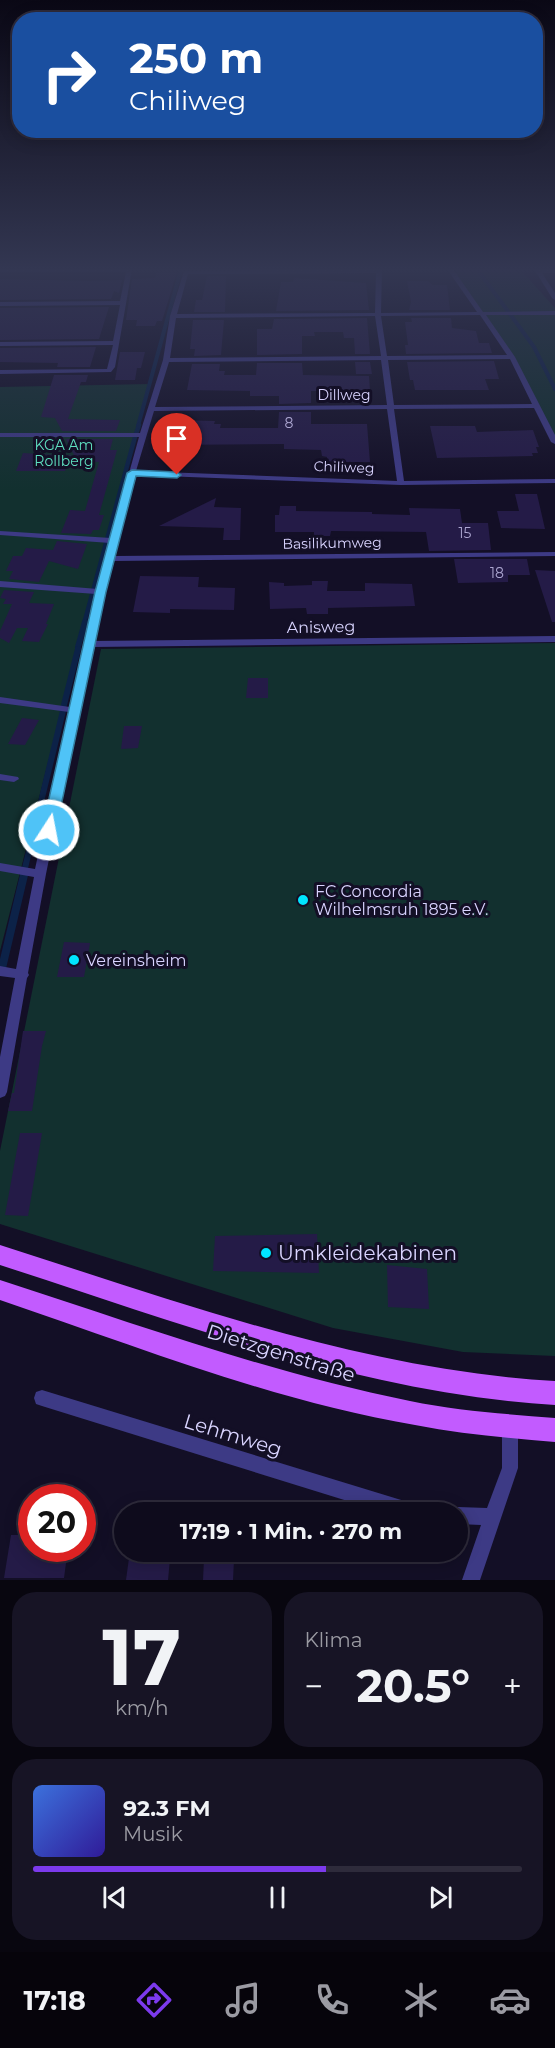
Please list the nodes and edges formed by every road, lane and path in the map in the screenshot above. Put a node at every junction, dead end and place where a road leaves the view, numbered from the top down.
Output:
1 (116, 342) edge
2 (73, 343) edge
3 (169, 343) edge
4 (381, 343) edge
5 (502, 343) edge
6 (0, 344) edge
7 (512, 357) junction
8 (383, 358) junction
9 (166, 360) junction
10 (0, 372) edge
11 (538, 406) junction
12 (390, 407) junction
13 (150, 409) junction
14 (0, 435) edge
15 (144, 435) junction
16 (555, 442) edge
17 (132, 473) junction
18 (555, 481) edge
19 (401, 483) junction
20 (0, 533) edge
21 (109, 540) junction
22 (555, 554) edge
23 (110, 559) junction
24 (0, 584) edge
25 (100, 592) junction
26 (555, 639) edge
27 (88, 644) junction
28 (0, 700) edge
29 (73, 710) junction
30 (0, 777) edge
31 (14, 779) dead end
32 (0, 867) edge
33 (40, 874) junction
34 (0, 971) edge
35 (23, 975) junction
36 (0, 1092) edge
37 (0, 1255) edge
38 (0, 1290) edge
39 (555, 1393) edge
40 (42, 1398) dead end
41 (510, 1428) junction
42 (555, 1430) edge
43 (379, 1502) edge
44 (468, 1516) edge
45 (492, 1517) junction
46 (471, 1580) edge

1 - 10 lane
2 - 6 lane
3 - 9 lane
4 - 8 lane
5 - 7 lane
7 - 8 lane
7 - 11 lane
8 - 9 lane
8 - 12 lane
9 - 13 lane
11 - 12 lane, Dillweg
11 - 16 lane
12 - 13 lane, Dillweg
12 - 19 lane
13 - 15 lane
14 - 15 lane
15 - 17 lane
17 - 19 lane, Chiliweg
17 - 21 lane
18 - 19 lane, Chiliweg
20 - 21 lane
21 - 23 lane
22 - 23 lane, Basilikumweg
23 - 25 lane
24 - 25 lane
25 - 27 lane
26 - 27 lane, Anisweg
27 - 29 lane
28 - 29 lane
29 - 33 lane
30 - 31 lane
32 - 33 lane
33 - 35 lane
34 - 35 lane
35 - 36 lane
37 - 39 main road, Dietzgenstraße
38 - 41 main road, Dietzgenstraße
40 - 43 lane, Lehmweg
41 - 42 main road, Dietzgenstraße
41 - 45 lane
44 - 45 lane
45 - 46 lane

